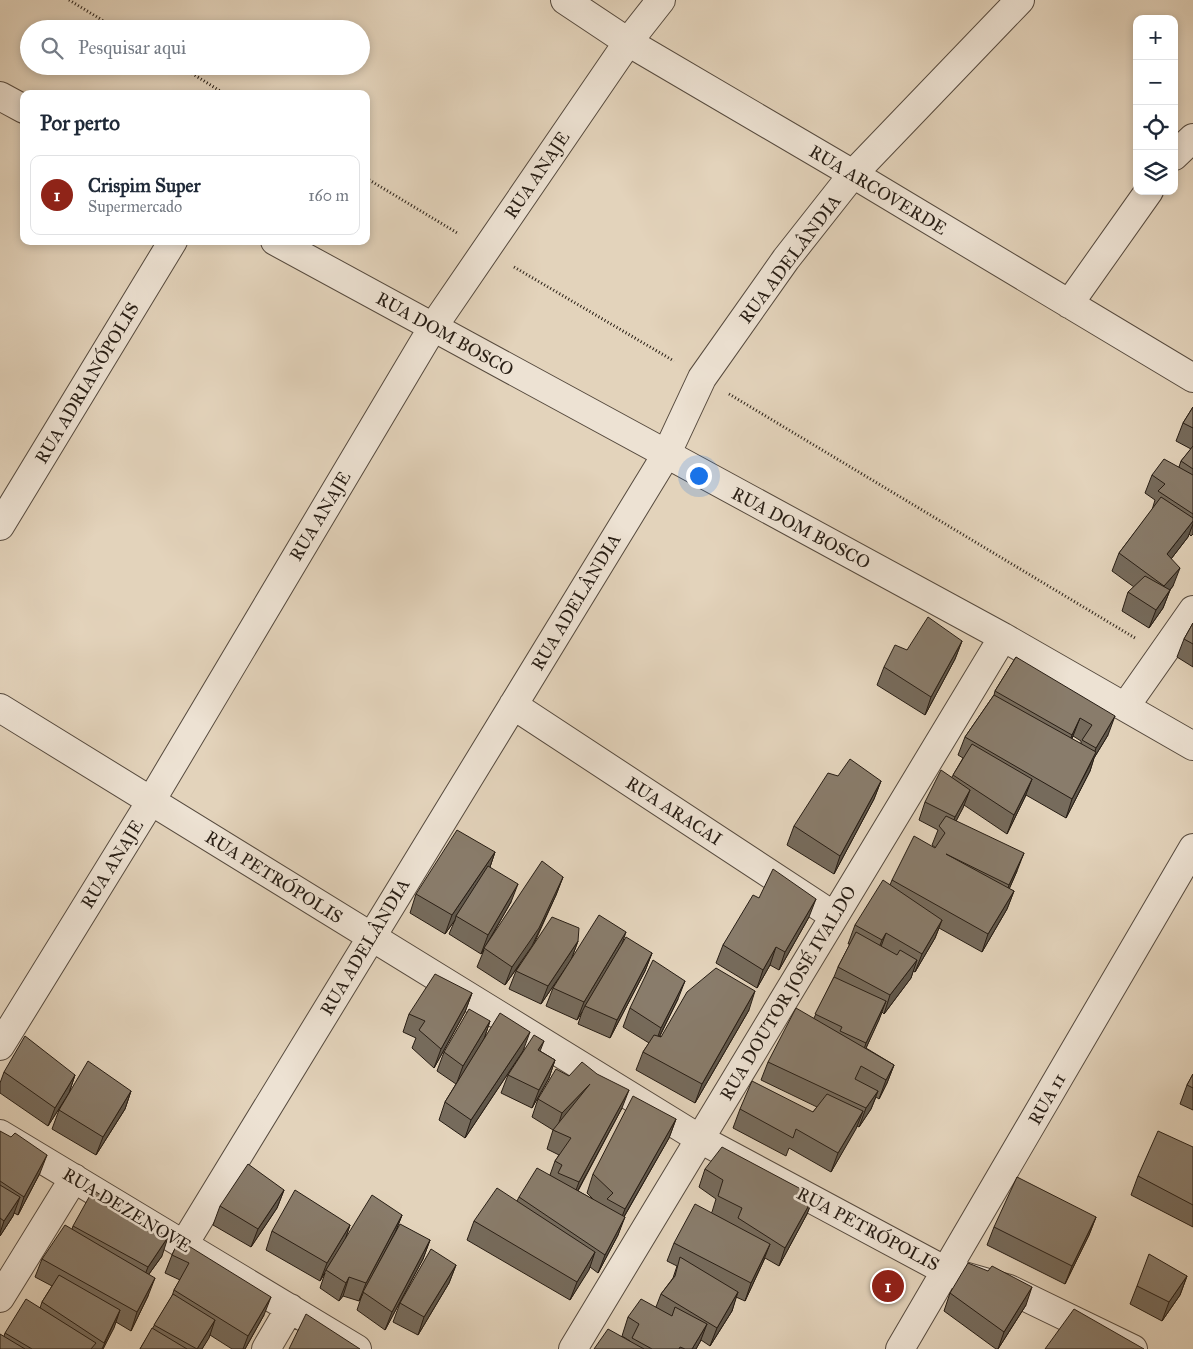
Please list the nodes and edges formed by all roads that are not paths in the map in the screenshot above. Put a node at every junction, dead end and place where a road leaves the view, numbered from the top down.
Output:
1 (565, 0) edge
2 (661, 0) edge
3 (1020, 0) edge
4 (628, 42) junction
5 (0, 96) edge
6 (20, 107) edge
7 (1193, 138) edge
8 (1178, 152) edge
9 (853, 174) junction
10 (1146, 195) edge
11 (171, 245) edge
12 (282, 245) edge
13 (1069, 304) junction
14 (433, 327) junction
15 (1193, 378) edge
16 (666, 455) junction
17 (0, 526) edge
18 (1193, 610) edge
19 (1003, 637) junction
20 (514, 705) junction
21 (1125, 707) junction
22 (0, 708) edge
23 (1193, 746) edge
24 (151, 801) junction
25 (1193, 848) edge
26 (834, 916) junction
27 (371, 937) junction
28 (0, 1046) edge
29 (0, 1134) edge
30 (700, 1139) junction
31 (74, 1178) junction
32 (184, 1244) junction
33 (946, 1270) junction
34 (0, 1298) edge
35 (290, 1308) junction
36 (266, 1349) edge
37 (356, 1349) edge
38 (573, 1349) edge
39 (900, 1349) edge
40 (1133, 1349) edge

1 - 4 street, RUA ARCOVERDE
2 - 4 street, RUA ANAJE
3 - 9 street, RUA ADELÂNDIA
4 - 9 street, RUA ARCOVERDE
4 - 14 street, RUA ANAJE
5 - 6 street
7 - 8 street
9 - 13 street, RUA ARCOVERDE
9 - 16 street, RUA ADELÂNDIA
10 - 13 street
11 - 17 street, RUA ADRIANÓPOLIS
12 - 14 street, RUA DOM BOSCO
13 - 15 street, RUA ARCOVERDE
14 - 16 street, RUA DOM BOSCO
14 - 24 street, RUA ANAJE
16 - 19 street, RUA DOM BOSCO
16 - 20 street, RUA ADELÂNDIA
18 - 21 street
19 - 21 street, RUA DOM BOSCO
19 - 26 street, RUA DOUTOR JOSÉ IVALDO
20 - 26 street, RUA ARACAI
20 - 27 street, RUA ADELÂNDIA
21 - 23 street, RUA DOM BOSCO
22 - 24 street, RUA PETRÓPOLIS
24 - 27 street, RUA PETRÓPOLIS
24 - 28 street, RUA ANAJE
25 - 33 street, RUA 11
26 - 30 street, RUA DOUTOR JOSÉ IVALDO
27 - 30 street, RUA PETRÓPOLIS
27 - 32 street, RUA ADELÂNDIA
29 - 31 street, RUA DEZENOVE
30 - 33 street, RUA PETRÓPOLIS
30 - 38 street, RUA DOUTOR JOSÉ IVALDO
31 - 32 street, RUA DEZENOVE
31 - 34 street
32 - 35 street, RUA DEZENOVE
33 - 39 street, RUA 11
33 - 40 street, RUA PETRÓPOLIS
35 - 36 street
35 - 37 street, RUA DEZENOVE

